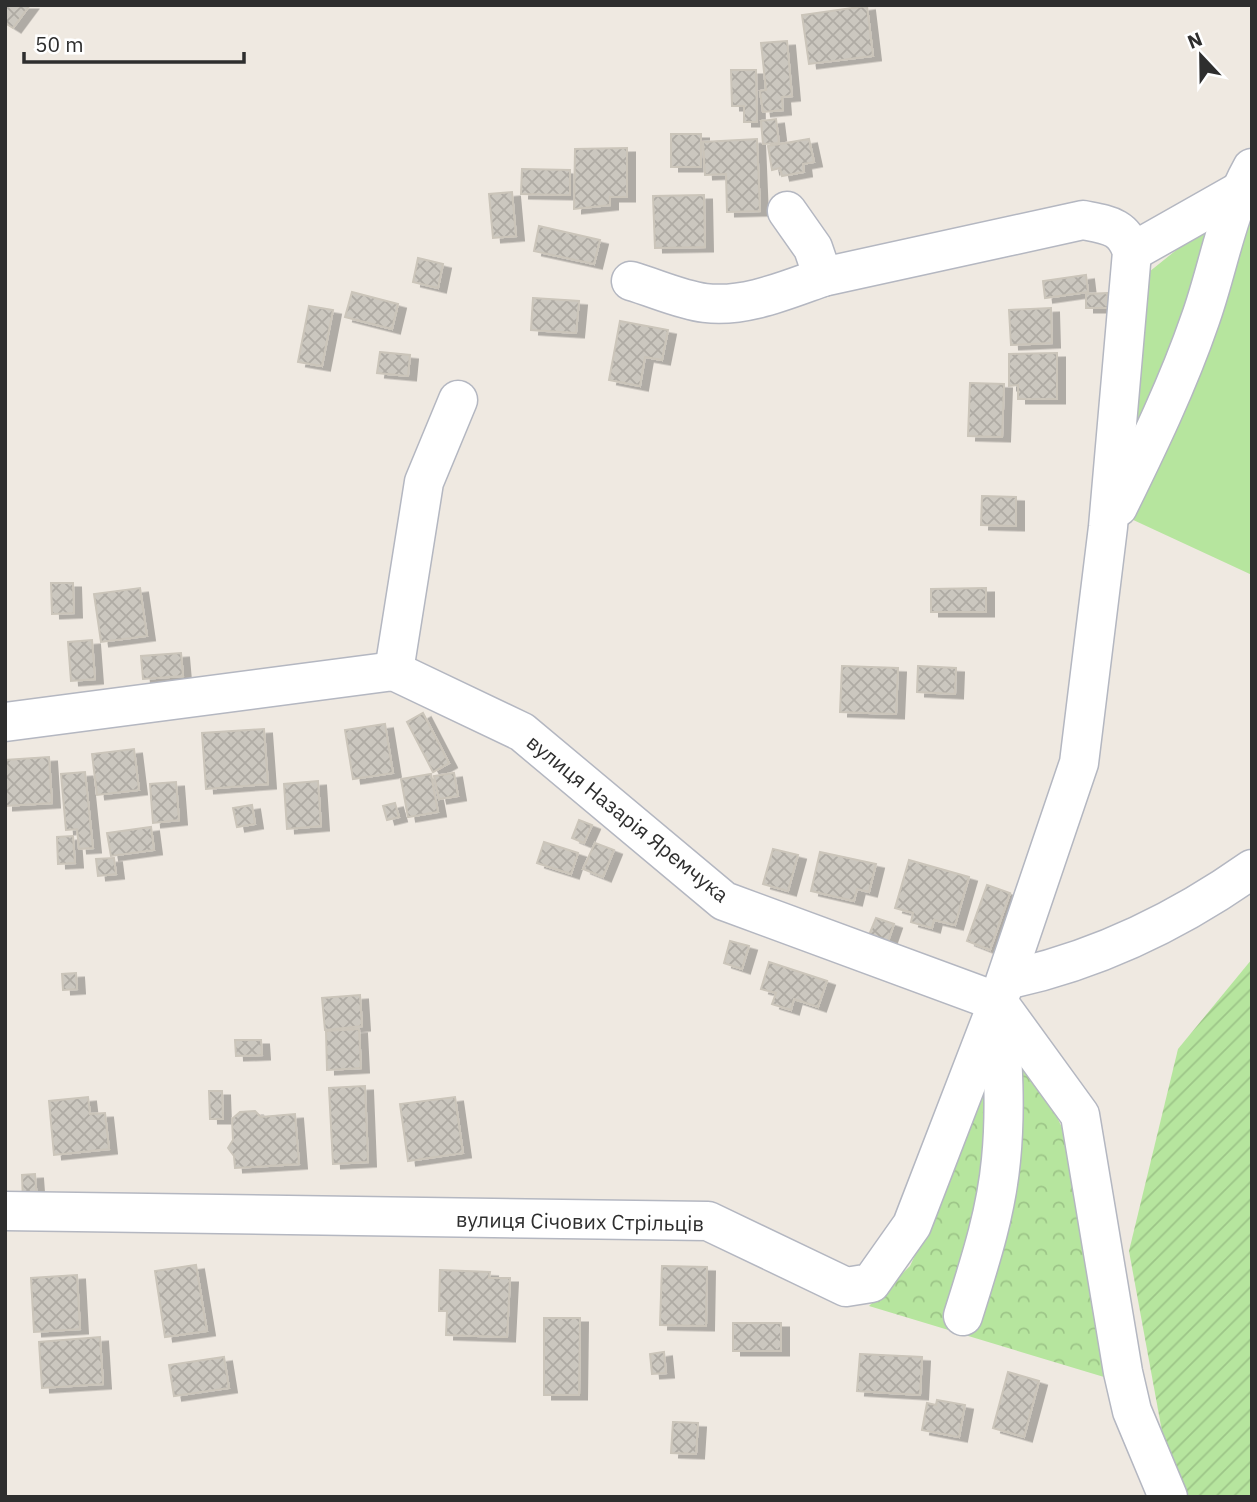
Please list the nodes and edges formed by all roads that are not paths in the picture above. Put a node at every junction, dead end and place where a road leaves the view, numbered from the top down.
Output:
1 (1245, 180) edge
2 (788, 211) dead end
3 (1132, 252) junction
4 (823, 277) junction
5 (631, 281) dead end
6 (458, 400) dead end
7 (1108, 527) junction
8 (394, 671) junction
9 (5, 722) edge
10 (1252, 869) edge
11 (1002, 991) junction
12 (5, 1211) edge
13 (963, 1316) dead end
14 (1168, 1497) edge

1 - 3 street
1 - 7 street
2 - 4 street
3 - 4 street
3 - 7 street, вулиця Січових Стрільців
4 - 5 street
6 - 8 street
7 - 11 street, вулиця Січових Стрільців
8 - 9 street
8 - 11 street, вулиця Назарія Яремчука
10 - 11 street
11 - 12 street, вулиця Січових Стрільців
11 - 13 street
11 - 14 street

